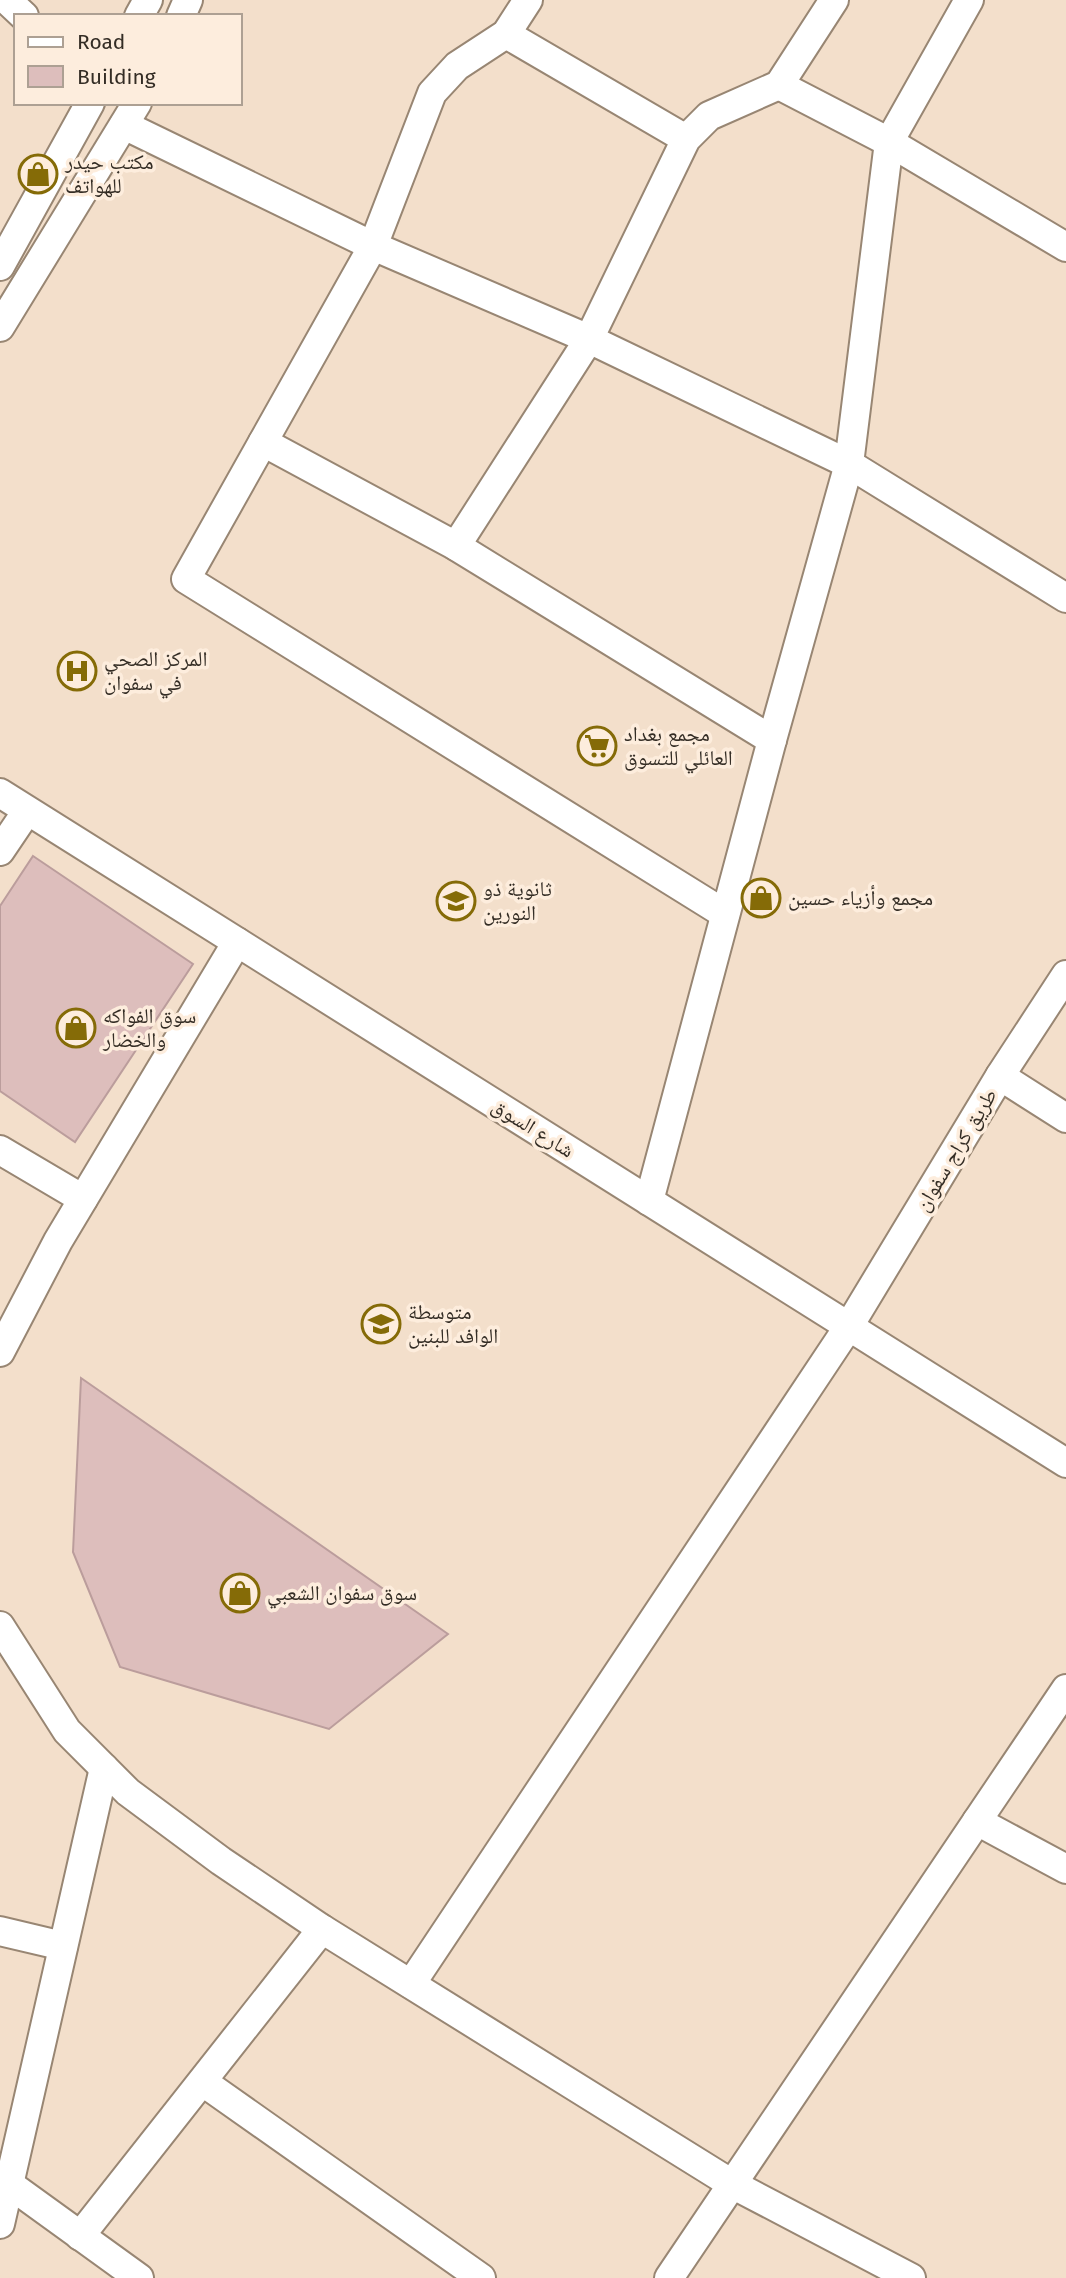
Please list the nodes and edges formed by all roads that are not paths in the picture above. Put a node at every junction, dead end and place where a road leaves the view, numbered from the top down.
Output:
1 (7, 0) edge
2 (528, 0) edge
3 (834, 0) edge
4 (970, 0) edge
5 (22, 14) edge
6 (506, 34) junction
7 (779, 85) junction
8 (89, 105) edge
9 (130, 114) edge
10 (686, 139) junction
11 (889, 142) junction
12 (373, 246) junction
13 (1066, 247) edge
14 (0, 266) edge
15 (0, 327) edge
16 (589, 339) junction
17 (263, 442) junction
18 (849, 464) junction
19 (456, 546) junction
20 (1066, 598) edge
21 (772, 740) junction
22 (0, 793) edge
23 (27, 811) junction
24 (0, 851) edge
25 (725, 914) junction
26 (237, 942) junction
27 (1066, 975) edge
28 (1000, 1076) junction
29 (1066, 1118) edge
30 (0, 1150) edge
31 (83, 1199) junction
32 (649, 1201) junction
33 (849, 1326) junction
34 (0, 1352) edge
35 (1066, 1463) edge
36 (0, 1626) edge
37 (1066, 1689) edge
38 (104, 1768) junction
39 (977, 1821) junction
40 (1066, 1869) edge
41 (322, 1929) junction
42 (0, 1931) edge
43 (63, 1946) junction
44 (411, 1984) junction
45 (203, 2082) junction
46 (9, 2184) junction
47 (732, 2184) junction
48 (0, 2224) edge
49 (80, 2236) junction
50 (139, 2278) edge
51 (481, 2278) edge
52 (669, 2278) edge
53 (911, 2278) edge

1 - 5 street
2 - 6 street
3 - 7 street
4 - 11 street
6 - 10 street
6 - 12 street
7 - 10 street
7 - 11 street
8 - 14 street
9 - 12 street
9 - 15 street
10 - 16 street
11 - 13 street
11 - 18 street
12 - 16 street
12 - 17 street
16 - 18 street
16 - 19 street
17 - 19 street
17 - 25 street
18 - 20 street
18 - 21 street
19 - 21 street
21 - 25 street
22 - 23 street, شارع السوق
23 - 24 street
23 - 26 street, شارع السوق
25 - 32 street
26 - 31 street
26 - 32 street, شارع السوق
27 - 28 street, طريق كراج سفوان
28 - 29 street
28 - 33 street, طريق كراج سفوان
30 - 31 street
31 - 34 street
32 - 33 street, شارع السوق
33 - 35 street, شارع السوق
33 - 44 street, طريق كراج سفوان
36 - 38 street
37 - 39 street
38 - 41 street
38 - 43 street
39 - 40 street
39 - 47 street
41 - 44 street
41 - 45 street
42 - 43 street
43 - 46 street
44 - 47 street
45 - 49 street
45 - 51 street
46 - 48 street
46 - 49 street
47 - 52 street
47 - 53 street
49 - 50 street

